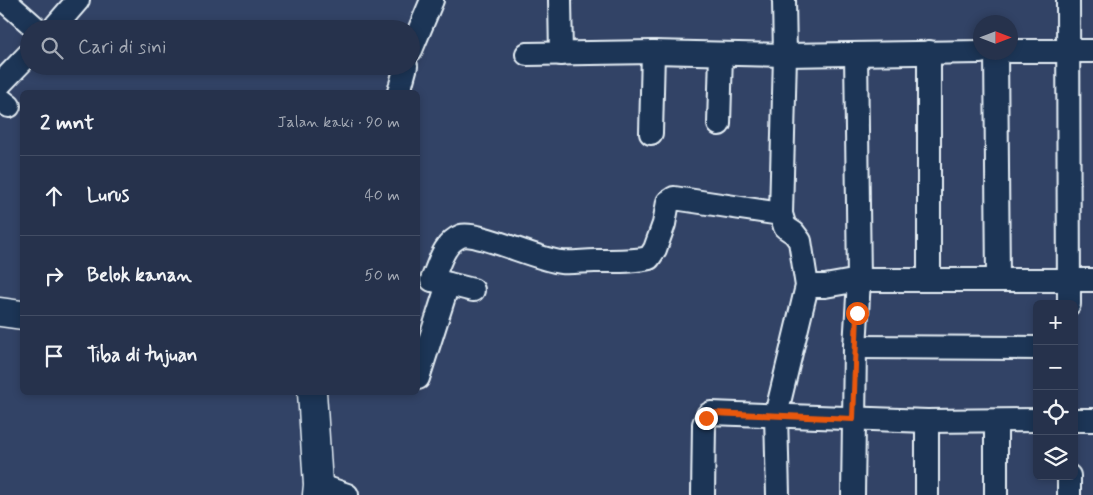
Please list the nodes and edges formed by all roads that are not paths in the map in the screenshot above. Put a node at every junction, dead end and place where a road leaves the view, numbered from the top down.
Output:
1 (4, 0) edge
2 (78, 0) edge
3 (432, 0) edge
4 (560, 0) edge
5 (784, 0) edge
6 (1068, 0) edge
7 (27, 20) edge
8 (61, 20) edge
9 (420, 29) edge
10 (1018, 51) edge
11 (1068, 51) junction
12 (1093, 51) edge
13 (653, 52) junction
14 (929, 52) junction
15 (973, 52) edge
16 (527, 54) dead end
17 (561, 54) junction
18 (721, 54) junction
19 (856, 54) junction
20 (785, 55) junction
21 (996, 60) edge
22 (20, 63) edge
23 (404, 75) edge
24 (0, 84) edge
25 (400, 90) edge
26 (719, 124) dead end
27 (651, 133) dead end
28 (781, 214) junction
29 (432, 280) edge
30 (859, 280) junction
31 (929, 280) junction
32 (998, 280) junction
33 (1068, 280) junction
34 (1093, 280) edge
35 (807, 286) junction
36 (473, 290) dead end
37 (1069, 300) edge
38 (0, 312) edge
39 (20, 315) edge
40 (855, 347) junction
41 (1033, 348) edge
42 (420, 364) edge
43 (312, 395) edge
44 (776, 416) junction
45 (853, 419) junction
46 (1033, 420) edge
47 (1078, 420) edge
48 (1093, 420) edge
49 (927, 421) junction
50 (996, 421) junction
51 (1069, 480) edge
52 (317, 490) edge
53 (347, 495) edge
54 (703, 495) edge
55 (778, 495) edge
56 (853, 495) edge
57 (927, 495) edge
58 (996, 495) edge
59 (1069, 495) edge

1 - 7 street
2 - 8 street
3 - 9 street
4 - 17 street
5 - 20 street
6 - 11 street
10 - 11 street
11 - 12 street
11 - 33 street
13 - 17 street
13 - 18 street
13 - 27 street
14 - 15 street
14 - 19 street
14 - 31 street
16 - 17 street
18 - 20 street
18 - 26 street
19 - 20 street
19 - 30 street
20 - 28 street
21 - 32 street
22 - 24 street
23 - 25 street
28 - 29 street
28 - 35 street
29 - 36 street
29 - 42 street
30 - 31 street
30 - 35 street
30 - 40 street
31 - 32 street
32 - 33 street
33 - 34 street
33 - 37 street
35 - 44 street
38 - 39 street
40 - 41 street
40 - 45 street
43 - 52 street
44 - 45 street
44 - 54 street
44 - 55 street
45 - 49 street
45 - 56 street
46 - 50 street
47 - 48 street
49 - 50 street
49 - 57 street
50 - 58 street
51 - 59 street
52 - 53 street

